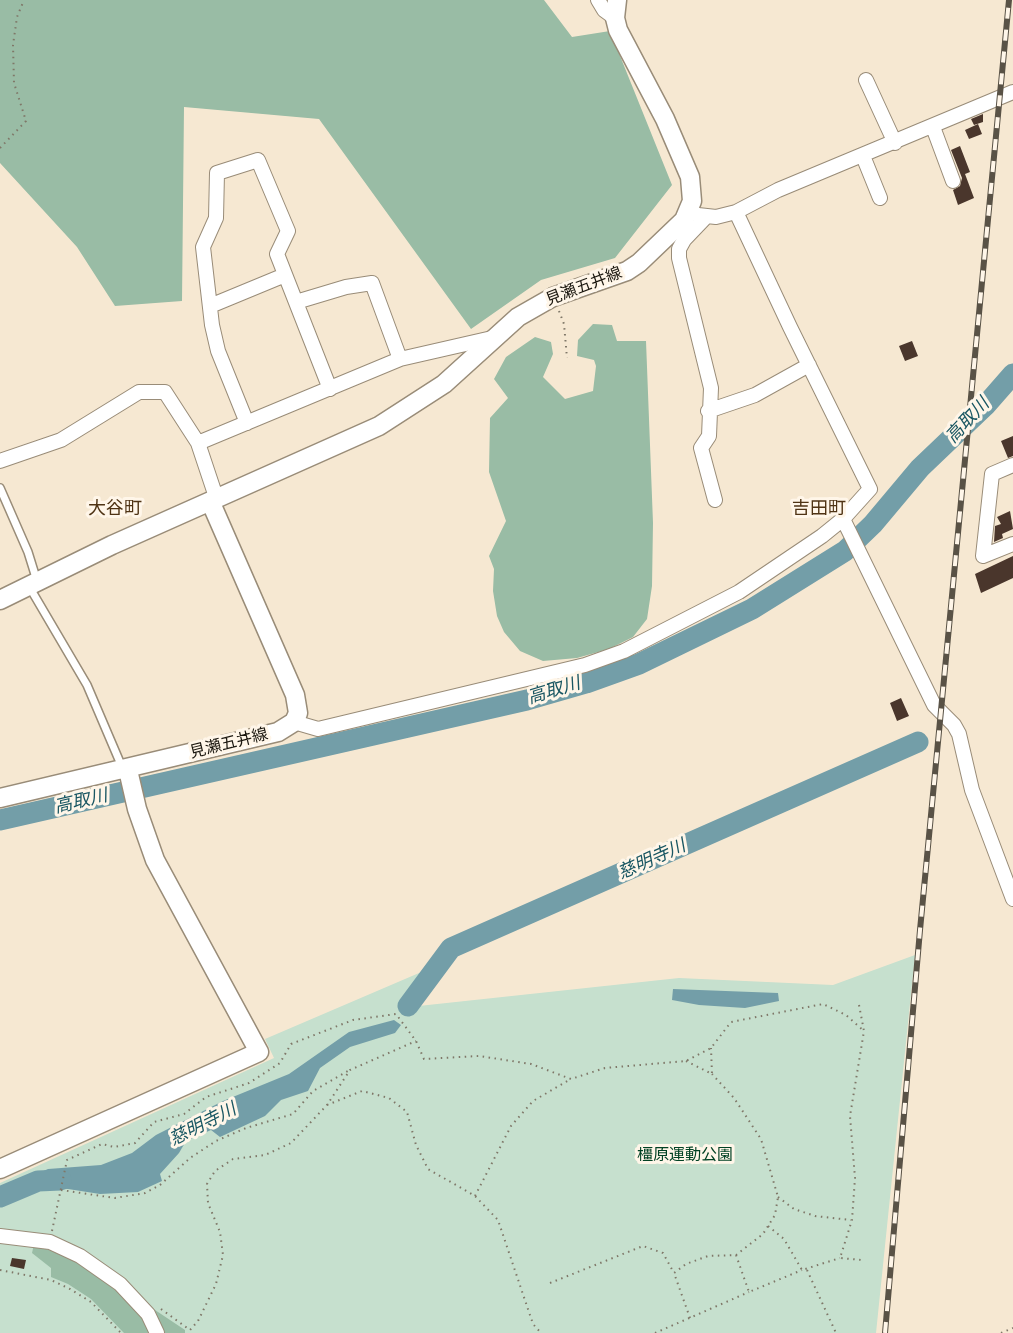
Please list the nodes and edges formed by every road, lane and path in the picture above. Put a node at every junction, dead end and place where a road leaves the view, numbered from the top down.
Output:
1 (24, 0) edge
2 (598, 0) edge
3 (616, 9) edge
4 (866, 80) dead end
5 (1013, 92) edge
6 (933, 127) junction
7 (895, 142) junction
8 (0, 148) edge
9 (863, 156) junction
10 (953, 181) dead end
11 (880, 198) dead end
12 (736, 212) junction
13 (697, 214) junction
14 (285, 275) junction
15 (553, 297) junction
16 (296, 302) junction
17 (210, 306) junction
18 (492, 338) junction
19 (400, 358) junction
20 (567, 358) dead end
21 (809, 365) junction
22 (330, 389) junction
23 (708, 411) junction
24 (247, 423) junction
25 (198, 443) junction
26 (0, 461) edge
27 (1013, 465) edge
28 (0, 488) edge
29 (715, 500) dead end
30 (214, 501) junction
31 (844, 522) junction
32 (1013, 544) edge
33 (33, 584) junction
34 (0, 600) edge
35 (294, 722) junction
36 (127, 772) junction
37 (0, 798) edge
38 (1013, 899) edge
39 (859, 1005) dead end
40 (864, 1031) junction
41 (416, 1041) junction
42 (711, 1048) junction
43 (687, 1061) junction
44 (350, 1070) junction
45 (712, 1074) junction
46 (571, 1079) junction
47 (327, 1105) junction
48 (0, 1169) edge
49 (61, 1189) junction
50 (476, 1196) junction
51 (778, 1197) junction
52 (852, 1220) junction
53 (768, 1226) junction
54 (0, 1236) edge
55 (50, 1242) junction
56 (736, 1255) junction
57 (840, 1258) junction
58 (862, 1260) dead end
59 (0, 1270) edge
60 (804, 1270) junction
61 (674, 1273) junction
62 (550, 1283) dead end
63 (749, 1292) junction
64 (159, 1308) dead end
65 (690, 1318) junction
66 (1013, 1328) edge
67 (190, 1331) edge
68 (121, 1333) edge
69 (157, 1333) edge
70 (541, 1333) edge
71 (655, 1333) edge
72 (836, 1333) edge
73 (1001, 1333) edge

1 - 8 path
2 - 3 street
3 - 13 main road
4 - 7 street
5 - 6 street
6 - 7 street
6 - 10 street
7 - 9 street
9 - 11 street
9 - 12 street
12 - 13 street
12 - 21 street
13 - 15 main road, 見瀬五井線
13 - 23 street
14 - 16 street
14 - 17 street
14 - 17 street
15 - 18 main road, 見瀬五井線
15 - 20 path
16 - 19 street
16 - 22 street
17 - 24 street
18 - 19 street
18 - 30 main road, 見瀬五井線
19 - 22 street
21 - 23 street
21 - 31 street
22 - 24 street
23 - 29 street
24 - 25 street
25 - 26 street
25 - 30 street
27 - 32 street
28 - 33 lane
30 - 33 main road, 見瀬五井線
30 - 35 main road
31 - 35 street
31 - 38 street
33 - 34 main road, 見瀬五井線
33 - 36 lane
35 - 36 main road, 見瀬五井線
36 - 37 main road, 見瀬五井線
36 - 48 main road
39 - 40 path
40 - 42 path
40 - 52 path
41 - 44 path
41 - 46 path
41 - 49 path
42 - 43 path
42 - 45 path
43 - 45 path
43 - 46 path
44 - 47 path
44 - 49 path
45 - 51 path
46 - 50 path
47 - 50 path
47 - 67 path
49 - 55 path
50 - 70 path
51 - 52 path
51 - 53 path
52 - 57 path
53 - 56 path
53 - 60 path
54 - 55 street
55 - 69 street
56 - 61 path
56 - 63 path
57 - 58 path
57 - 60 path
59 - 68 path
60 - 63 path
60 - 72 path
61 - 62 path
61 - 65 path
63 - 65 path
64 - 67 path
65 - 71 path
66 - 73 path

